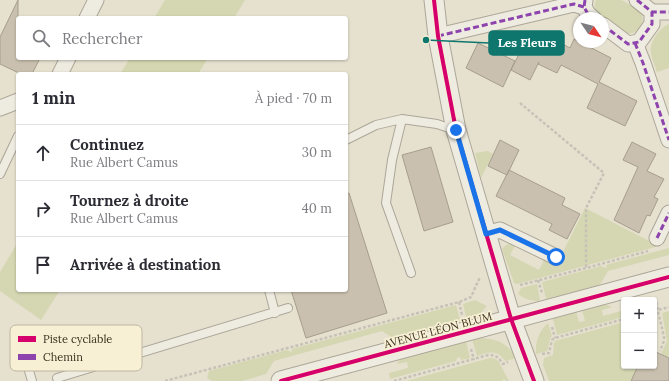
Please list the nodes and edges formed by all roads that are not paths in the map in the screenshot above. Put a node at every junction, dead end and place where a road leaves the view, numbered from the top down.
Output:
1 (96, 0) edge
2 (434, 0) edge
3 (637, 0) edge
4 (587, 8) edge
5 (652, 12) junction
6 (669, 12) edge
7 (89, 16) edge
8 (609, 30) edge
9 (438, 36) junction
10 (635, 43) junction
11 (67, 60) edge
12 (61, 72) edge
13 (16, 102) edge
14 (0, 108) edge
15 (402, 119) junction
16 (456, 130) junction
17 (348, 139) edge
18 (16, 140) edge
19 (669, 140) edge
20 (0, 174) edge
21 (669, 213) edge
22 (486, 234) junction
23 (656, 244) road end
24 (556, 257) dead end
25 (411, 273) dead end
26 (669, 277) edge
27 (270, 292) edge
28 (288, 308) dead end
29 (275, 313) junction
30 (511, 319) junction
31 (142, 353) edge
32 (29, 371) edge
33 (80, 371) edge
34 (57, 378) dead end
35 (533, 380) edge
36 (32, 381) edge
37 (281, 381) edge

1 - 7 street
2 - 9 street
3 - 5 street
4 - 9 street
5 - 6 street
5 - 10 street
8 - 10 street
9 - 16 street
10 - 19 street
11 - 12 street
13 - 14 street
15 - 16 lane
15 - 17 lane
15 - 25 lane
16 - 22 street
18 - 20 lane
21 - 23 street
22 - 24 street
22 - 30 street
26 - 30 street, AVENUE LÉON BLUM
27 - 29 lane
28 - 29 lane
29 - 31 lane
30 - 35 street
30 - 37 street, AVENUE LÉON BLUM
32 - 36 lane
33 - 34 lane

